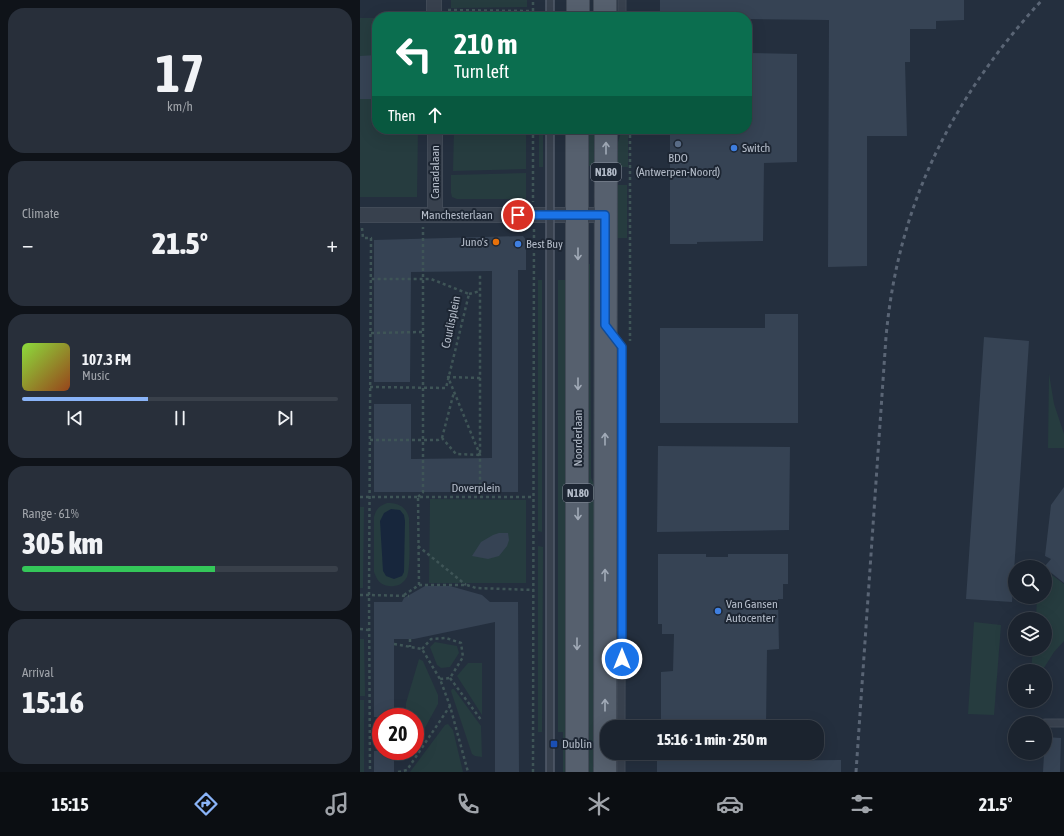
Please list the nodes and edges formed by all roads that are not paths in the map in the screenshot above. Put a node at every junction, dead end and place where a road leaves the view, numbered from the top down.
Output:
1 (550, 0) edge
2 (578, 0) edge
3 (605, 0) edge
4 (622, 0) edge
5 (550, 12) edge
6 (578, 12) edge
7 (605, 12) edge
8 (622, 12) edge
9 (435, 134) edge
10 (550, 134) edge
11 (577, 134) edge
12 (606, 134) edge
13 (361, 215) edge
14 (429, 215) junction
15 (550, 215) junction
16 (577, 215) junction
17 (605, 215) junction
18 (605, 325) junction
19 (622, 720) edge
20 (1052, 723) edge
21 (1064, 723) edge
22 (622, 760) edge
23 (550, 772) edge
24 (577, 772) edge
25 (605, 772) edge
26 (621, 772) edge

1 - 5 lane
2 - 6 main road
3 - 7 main road
4 - 8 lane
9 - 14 street, Canadalaan
10 - 15 lane
11 - 16 main road, Noorderlaan / N180
17 -> 12 main road, N180
13 - 14 street, Manchesterlaan
14 - 15 street, Manchesterlaan
15 - 16 street, Manchesterlaan
15 - 23 lane
16 - 17 street, Manchesterlaan
16 -> 24 main road, Noorderlaan / N180
17 - 18 main road, N180
18 - 19 lane
25 -> 18 main road, N180
20 - 21 lane
22 - 26 lane

